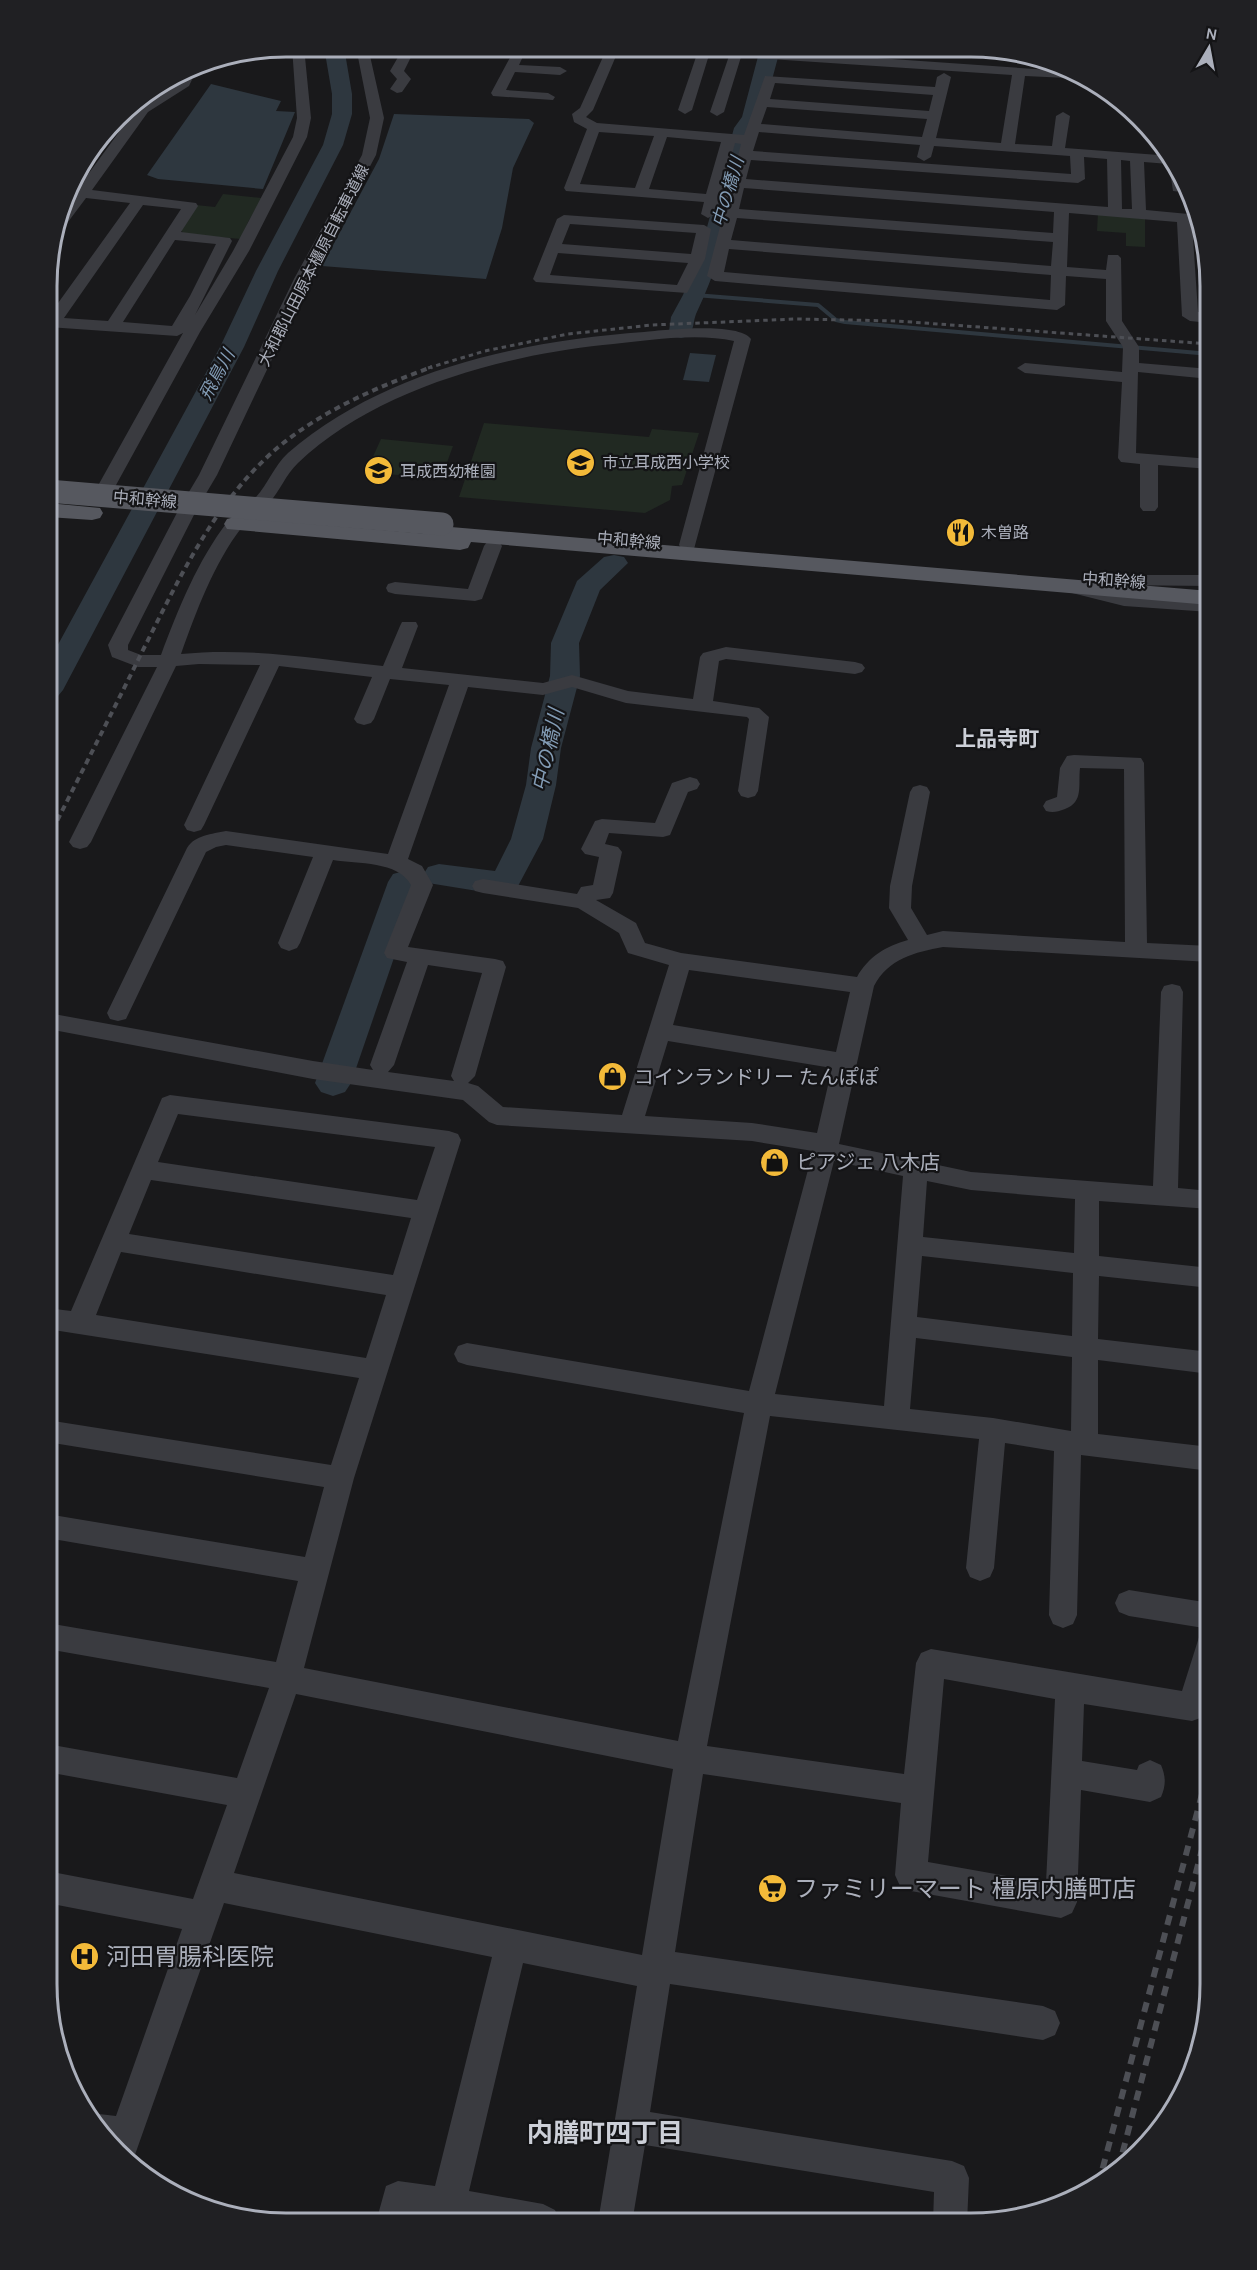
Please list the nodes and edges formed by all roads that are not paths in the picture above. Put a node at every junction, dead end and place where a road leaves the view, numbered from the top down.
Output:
1 (299, 57) edge
2 (364, 57) edge
3 (405, 57) edge
4 (516, 57) edge
5 (609, 57) edge
6 (702, 57) edge
7 (735, 57) edge
8 (797, 57) edge
9 (962, 57) dead end
10 (1009, 60) edge
11 (511, 68) junction
12 (948, 68) junction
13 (560, 71) dead end
14 (1020, 73) junction
15 (1061, 75) edge
16 (186, 80) edge
17 (172, 88) edge
18 (177, 88) junction
19 (397, 89) dead end
20 (940, 92) junction
21 (548, 97) dead end
22 (763, 103) junction
23 (686, 110) dead end
24 (717, 112) dead end
25 (933, 115) junction
26 (1063, 116) dead end
27 (594, 127) junction
28 (662, 133) junction
29 (742, 137) junction
30 (926, 141) junction
31 (1007, 147) junction
32 (1058, 151) junction
33 (1077, 152) junction
34 (745, 155) junction
35 (1114, 156) junction
36 (1137, 158) junction
37 (1161, 159) edge
38 (92, 165) edge
39 (102, 166) junction
40 (922, 168) junction
41 (740, 183) junction
42 (1115, 183) junction
43 (1136, 184) junction
44 (83, 193) junction
45 (640, 193) junction
46 (916, 196) junction
47 (140, 199) junction
48 (724, 202) junction
49 (1062, 207) junction
50 (70, 210) edge
51 (1115, 212) junction
52 (1139, 213) junction
53 (1190, 218) edge
54 (1191, 224) edge
55 (718, 233) junction
56 (171, 235) junction
57 (1059, 238) junction
58 (552, 248) junction
59 (1188, 251) junction
60 (1197, 252) edge
61 (1113, 258) dead end
62 (697, 259) junction
63 (902, 259) junction
64 (1058, 270) junction
65 (1113, 275) junction
66 (57, 314) edge
67 (1200, 317) edge
68 (57, 322) edge
69 (112, 327) junction
70 (1025, 368) dead end
71 (1131, 372) junction
72 (1200, 374) edge
73 (1149, 459) junction
74 (1200, 463) edge
75 (57, 487) edge
76 (57, 492) edge
77 (99, 500) junction
78 (261, 502) junction
79 (57, 503) edge
80 (189, 507) junction
81 (1149, 507) dead end
82 (57, 508) edge
83 (235, 524) junction
84 (441, 529) junction
85 (688, 545) junction
86 (493, 546) junction
87 (708, 556) junction
88 (1118, 580) junction
89 (1200, 581) edge
90 (1066, 586) junction
91 (1200, 587) edge
92 (395, 588) dead end
93 (1200, 597) edge
94 (1200, 606) edge
95 (409, 626) dead end
96 (272, 660) junction
97 (169, 661) junction
98 (855, 668) dead end
99 (387, 673) junction
100 (460, 682) junction
101 (702, 707) junction
102 (364, 719) dead end
103 (690, 784) dead end
104 (748, 791) dead end
105 (920, 792) dead end
106 (1053, 806) dead end
107 (194, 825) dead end
108 (80, 842) dead end
109 (326, 852) junction
110 (396, 862) junction
111 (483, 886) dead end
112 (583, 902) junction
113 (289, 943) dead end
114 (921, 943) junction
115 (1136, 949) junction
116 (1200, 953) edge
117 (420, 956) junction
118 (681, 961) junction
119 (863, 986) junction
120 (1172, 992) dead end
121 (118, 1013) dead end
122 (57, 1023) edge
123 (660, 1031) junction
124 (845, 1062) junction
125 (382, 1065) dead end
126 (463, 1076) dead end
127 (631, 1124) junction
128 (825, 1147) junction
129 (142, 1169) junction
130 (916, 1169) junction
131 (1087, 1192) junction
132 (1165, 1197) junction
133 (1200, 1199) edge
134 (427, 1211) junction
135 (113, 1241) junction
136 (909, 1245) junction
137 (1086, 1264) junction
138 (1200, 1277) edge
139 (402, 1287) junction
140 (57, 1320) edge
141 (79, 1324) junction
142 (904, 1326) junction
143 (1084, 1348) junction
144 (467, 1354) dead end
145 (1200, 1362) edge
146 (375, 1370) junction
147 (759, 1404) junction
148 (896, 1419) junction
149 (993, 1429) junction
150 (57, 1433) edge
151 (1076, 1443) junction
152 (1200, 1458) edge
153 (340, 1478) junction
154 (57, 1528) edge
155 (980, 1568) dead end
156 (315, 1571) junction
157 (1129, 1603) dead end
158 (1200, 1614) edge
159 (1063, 1615) dead end
160 (57, 1638) edge
161 (287, 1678) junction
162 (1200, 1679) edge
163 (1070, 1688) junction
164 (690, 1758) junction
165 (57, 1760) edge
166 (1066, 1773) junction
167 (1150, 1775) dead end
168 (917, 1791) junction
169 (245, 1794) junction
170 (214, 1885) junction
171 (57, 1889) edge
172 (204, 1917) junction
173 (511, 1945) junction
174 (656, 1970) junction
175 (1043, 2023) dead end
176 (631, 2126) junction
177 (116, 2137) edge
178 (448, 2205) junction
179 (395, 2213) edge
180 (493, 2213) edge
181 (616, 2213) edge
182 (950, 2213) edge

1 - 77 street
2 - 80 street, 大和郡山田原本橿原自転車道線
3 - 19 street
4 - 11 street
5 - 27 street
6 - 23 street
7 - 24 street
8 - 12 street
9 - 10 street
11 - 13 street
11 - 21 street
12 - 14 street
12 - 20 street
14 - 15 street
14 - 31 street
16 - 18 street
17 - 18 street
18 - 39 street
20 - 22 street
20 - 25 street
22 - 25 street
22 - 29 street
25 - 30 street
26 - 32 street
27 - 28 street
27 - 45 street
28 - 29 street
28 - 45 street
29 - 30 street
29 - 34 street
29 - 48 street
30 - 31 street
30 - 40 street
31 - 32 street
32 - 33 street
33 - 35 street
33 - 40 street
34 - 40 street
34 - 41 street
35 - 36 street
35 - 42 street
36 - 37 street
36 - 43 street
38 - 39 street
39 - 44 street
40 - 46 street
41 - 46 street
41 - 48 street
42 - 43 street
42 - 51 street
43 - 52 street
44 - 47 street
44 - 50 street
45 - 48 street
46 - 49 street
46 - 63 street
47 - 56 street
47 - 66 street
48 - 55 street
48 - 55 street
48 - 63 street
49 - 51 street
49 - 57 street
51 - 52 street
52 - 53 street
54 - 59 street
55 - 58 street
55 - 62 street
55 - 63 street
55 - 63 street
56 - 69 street
56 - 69 street
57 - 63 street
57 - 64 street
58 - 62 street
58 - 62 street
59 - 60 street
59 - 67 street
61 - 65 street
63 - 64 street
63 - 64 street
64 - 65 street
65 - 71 street
68 - 69 street
70 - 71 street
71 - 72 street
71 - 73 street
73 - 74 street
73 - 81 street
75 - 77 main road
76 - 84 main road, 中和幹線, bridge
77 - 80 street, bridge
77 - 82 main road
78 - 83 street
78 - 85 main road
78 - 85 street
79 - 84 main road, 中和幹線
80 - 97 street, 大和郡山田原本橿原自転車道線
83 - 86 main road
83 - 97 street
84 - 85 main road, 中和幹線
84 - 87 main road, 中和幹線
85 - 88 main road, 中和幹線
86 - 87 main road
86 - 92 street
87 - 90 main road, 中和幹線
88 - 89 street
88 - 91 main road, 中和幹線
90 - 93 main road, 中和幹線
90 - 94 street
95 - 99 street
96 - 97 street
96 - 99 street
96 - 107 street
97 - 108 street
98 - 101 street
99 - 100 street
99 - 102 street
100 - 101 street
100 - 110 street
101 - 104 street
103 - 112 street
105 - 114 street
106 - 115 street
109 - 110 street
109 - 113 street
109 - 121 street
110 - 117 street
111 - 112 street
112 - 118 street
114 - 115 street
114 - 119 street
115 - 116 street
117 - 125 street
117 - 126 street
118 - 119 street
118 - 123 street
119 - 124 street
120 - 132 street
122 - 127 street
123 - 124 street
123 - 127 street
124 - 128 street
127 - 128 street
128 - 130 street
128 - 147 street
129 - 134 street
129 - 134 street
129 - 135 street
130 - 131 street
130 - 136 street
131 - 132 street
131 - 137 street
132 - 133 street
134 - 139 street
135 - 139 street
135 - 141 street
136 - 137 street
136 - 142 street
137 - 138 street
137 - 143 street
139 - 146 street
140 - 141 street
141 - 146 street
142 - 143 street
142 - 148 street
143 - 145 street
143 - 151 street
144 - 147 street
146 - 153 street
147 - 148 street
147 - 164 street
148 - 149 street
149 - 151 street
149 - 155 street
150 - 153 street
151 - 152 street
151 - 159 street
153 - 156 street
154 - 156 street
156 - 161 street
157 - 158 street
160 - 161 street
161 - 164 street
161 - 169 street
162 - 163 street
163 - 166 street
163 - 168 street
164 - 168 street
164 - 174 street
165 - 169 street
166 - 167 street
166 - 168 street
169 - 170 street
170 - 172 street
170 - 173 street
171 - 172 street
172 - 177 street
173 - 174 street
173 - 178 street
174 - 175 street
174 - 176 street
176 - 181 street
176 - 182 street
178 - 179 street
178 - 180 street

